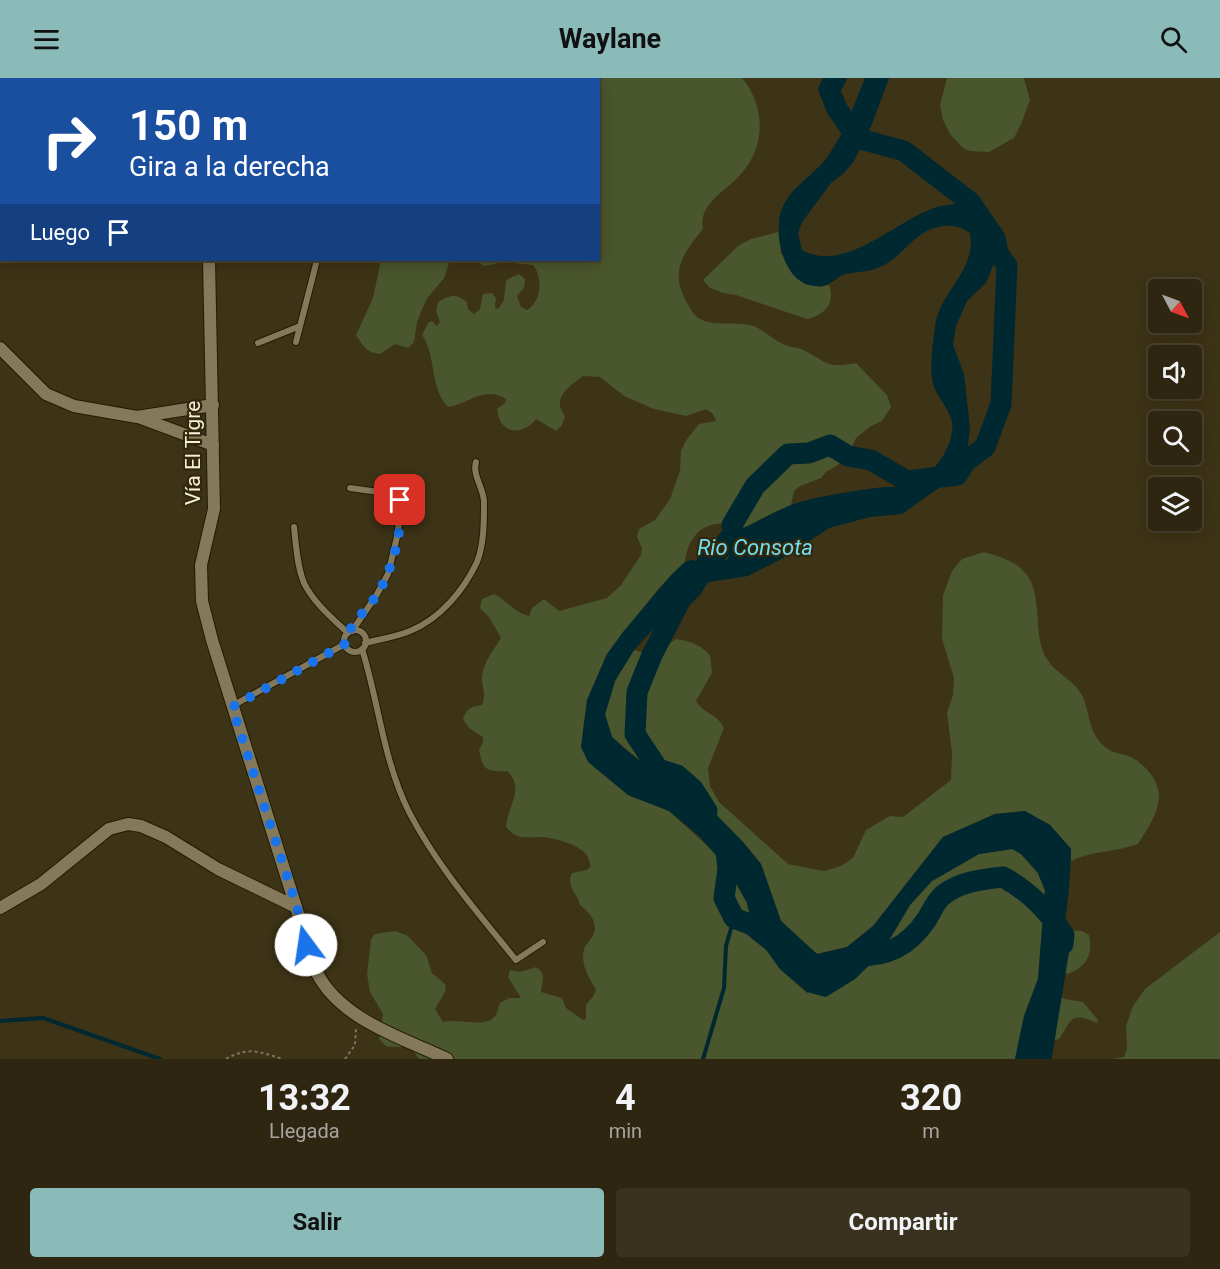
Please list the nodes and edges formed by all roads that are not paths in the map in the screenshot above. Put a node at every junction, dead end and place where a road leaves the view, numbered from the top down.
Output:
1 (209, 261) edge
2 (317, 261) edge
3 (300, 326) junction
4 (296, 342) dead end
5 (258, 343) dead end
6 (0, 348) edge
7 (213, 405) junction
8 (136, 417) junction
9 (213, 445) junction
10 (476, 462) dead end
11 (396, 482) dead end
12 (350, 488) dead end
13 (393, 495) junction
14 (294, 527) dead end
15 (350, 632) junction
16 (345, 644) junction
17 (364, 646) junction
18 (232, 707) junction
19 (297, 907) junction
20 (0, 908) edge
21 (543, 942) dead end
22 (447, 1059) edge

1 - 7 street, Vía El Tigre
2 - 3 lane
3 - 4 lane
3 - 5 lane
6 - 8 street
7 - 8 street
7 - 9 street, Vía El Tigre
8 - 9 street
9 - 18 street, Vía El Tigre
10 - 17 lane
11 - 13 lane
12 - 13 lane
13 - 15 lane
14 - 15 lane
15 - 16 lane
15 - 17 lane
16 - 17 lane
16 - 18 lane
17 - 21 lane
18 - 19 street, Vía El Tigre
19 - 20 street
19 - 22 street, Vía El Tigre

